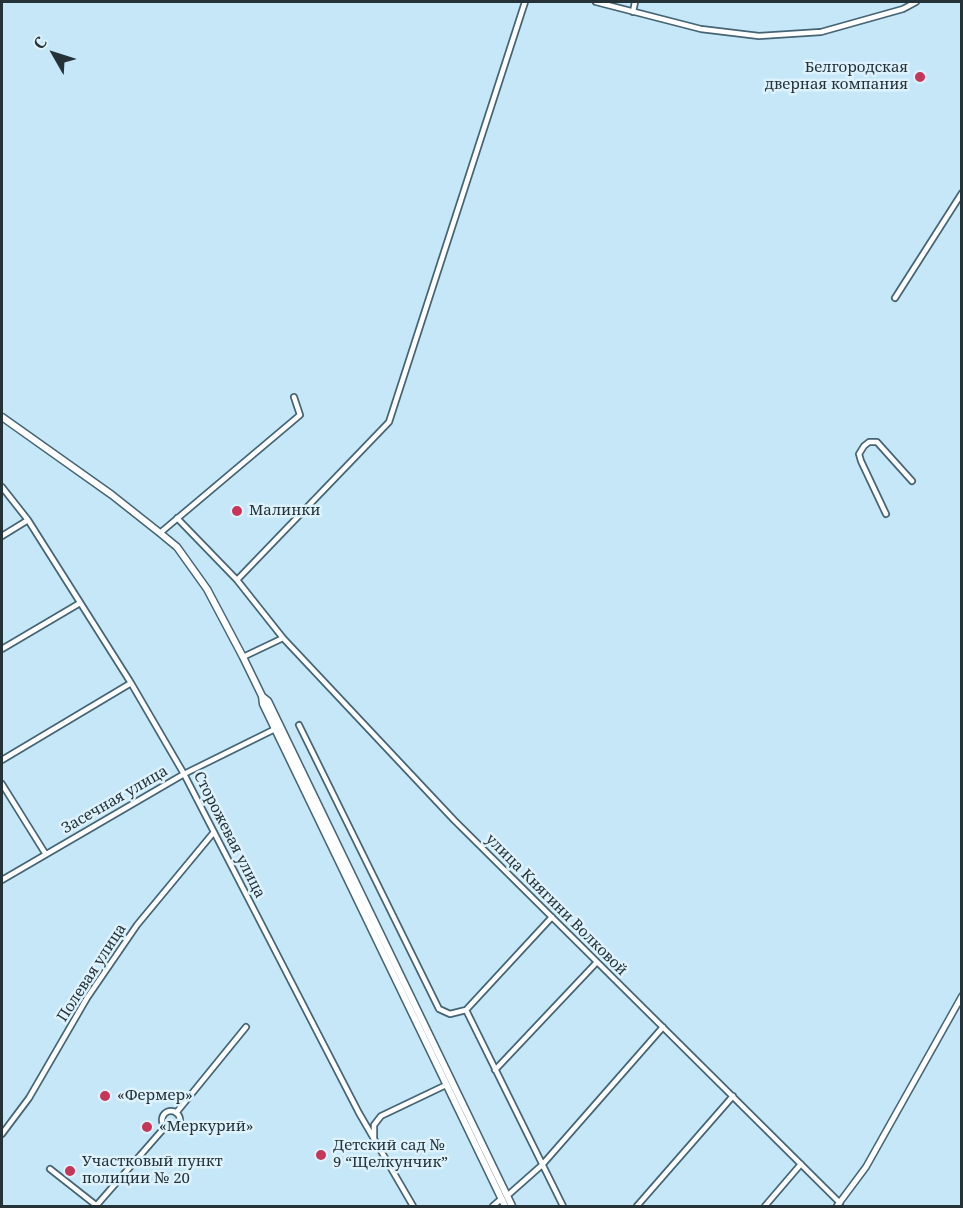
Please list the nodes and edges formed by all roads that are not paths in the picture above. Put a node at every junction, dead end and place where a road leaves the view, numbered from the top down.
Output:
1 (525, 2) edge
2 (596, 2) edge
3 (635, 2) edge
4 (916, 2) edge
5 (633, 12) junction
6 (962, 193) edge
7 (895, 298) dead end
8 (294, 397) dead end
9 (2, 417) edge
10 (912, 481) dead end
11 (2, 487) edge
12 (886, 514) dead end
13 (177, 518) junction
14 (28, 520) junction
15 (160, 533) junction
16 (2, 536) edge
17 (237, 580) junction
18 (81, 603) junction
19 (283, 638) junction
20 (2, 649) edge
21 (243, 657) junction
22 (131, 683) junction
23 (262, 696) junction
24 (299, 725) dead end
25 (275, 729) junction
26 (2, 760) edge
27 (184, 774) junction
28 (2, 784) edge
29 (214, 832) junction
30 (45, 854) junction
31 (2, 880) edge
32 (552, 917) junction
33 (597, 962) junction
34 (962, 996) edge
35 (466, 1010) junction
36 (246, 1027) dead end
37 (663, 1027) junction
38 (495, 1070) junction
39 (446, 1085) junction
40 (733, 1096) junction
41 (176, 1113) junction
42 (165, 1127) junction
43 (2, 1134) edge
44 (374, 1141) junction
45 (801, 1164) junction
46 (542, 1165) junction
47 (50, 1169) dead end
48 (504, 1198) junction
49 (838, 1205) edge
50 (96, 1206) edge
51 (413, 1206) edge
52 (493, 1206) edge
53 (505, 1206) edge
54 (512, 1206) edge
55 (563, 1206) edge
56 (637, 1206) edge
57 (765, 1206) edge

1 - 17 street
2 - 5 street
3 - 5 street
4 - 5 street
6 - 7 street
8 - 13 street
9 - 15 main road
10 - 12 street
11 - 14 street, Сторожевая улица
13 - 15 street
13 - 17 street, улица Княгини Волковой
14 - 16 street
14 - 18 street, Сторожевая улица
15 - 21 main road
17 - 19 street, улица Княгини Волковой
18 - 20 street
18 - 22 street, Сторожевая улица
19 - 21 street
19 - 32 street, улица Княгини Волковой
21 - 23 main road
22 - 26 street
22 - 27 street, Сторожевая улица
23 - 25 main road
23 - 48 main road
24 - 35 street
25 - 27 street, Засечная улица
25 - 39 main road
27 - 29 street, Сторожевая улица
27 - 30 street, Засечная улица
28 - 30 street
29 - 43 street, Полевая улица
29 - 44 street, Сторожевая улица
30 - 31 street, Засечная улица
32 - 33 street, улица Княгини Волковой
32 - 35 street
33 - 37 street, улица Княгини Волковой
33 - 38 street
34 - 49 street
35 - 38 street
36 - 41 street
37 - 40 street, улица Княгини Волковой
37 - 46 street
38 - 46 street
39 - 44 street
39 - 48 main road
40 - 45 street, улица Княгини Волковой
40 - 56 street
41 - 42 street
41 - 42 street
42 - 50 street
44 - 51 street, Сторожевая улица
45 - 49 street, улица Княгини Волковой
45 - 57 street
46 - 48 street
46 - 55 street
47 - 50 street
48 - 52 street
48 - 53 main road
48 - 54 main road

